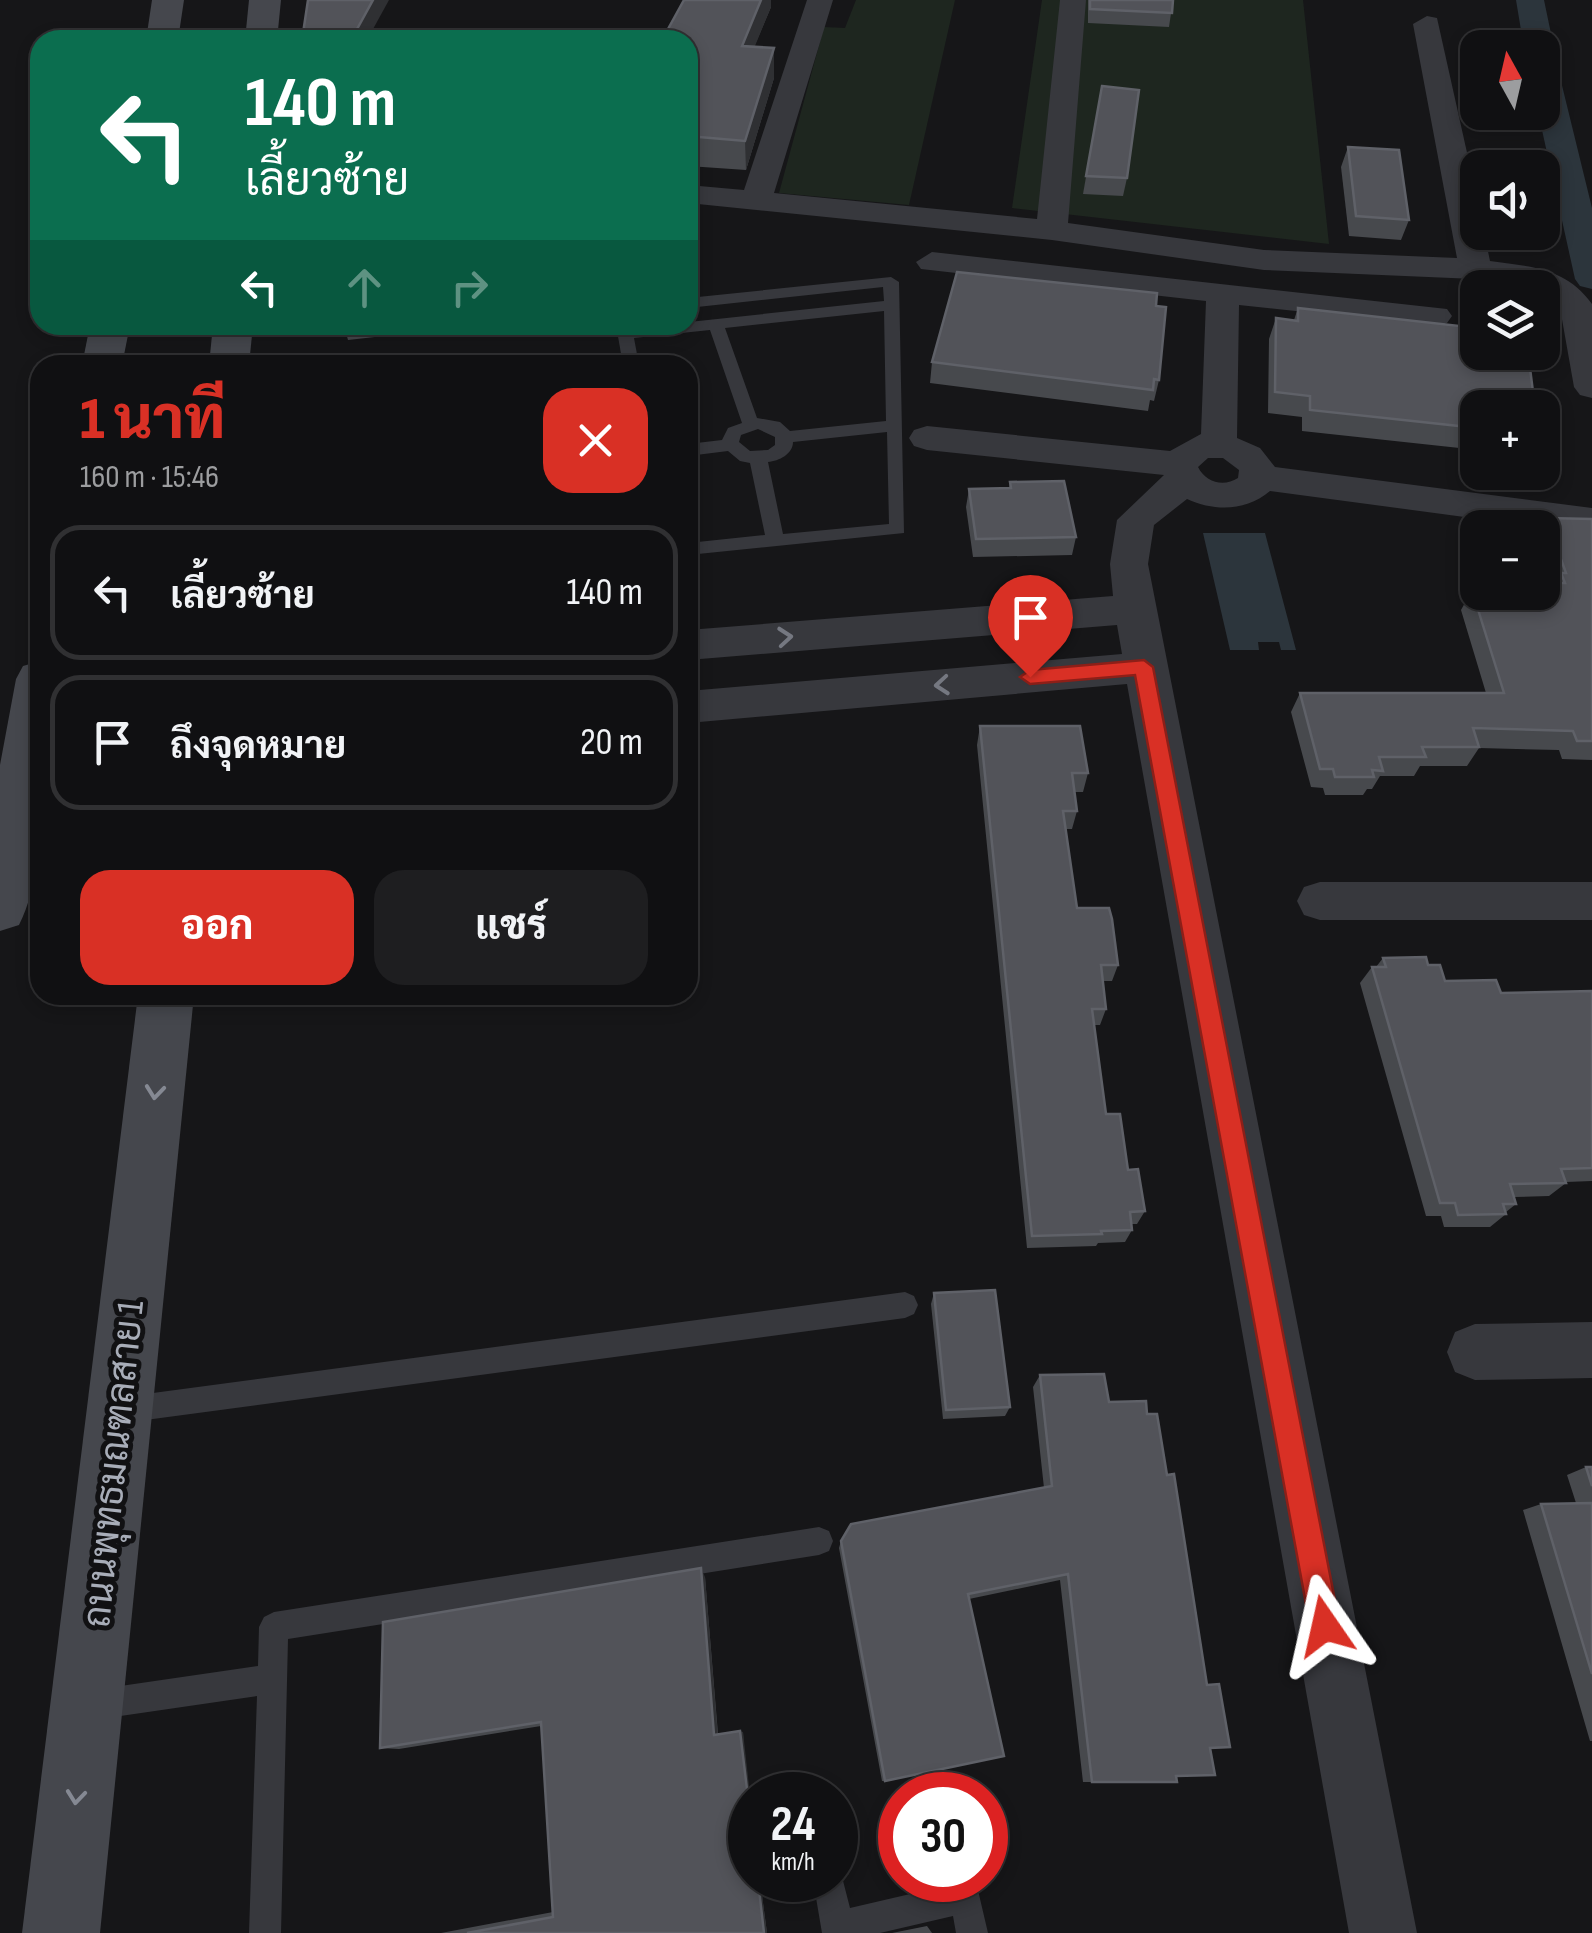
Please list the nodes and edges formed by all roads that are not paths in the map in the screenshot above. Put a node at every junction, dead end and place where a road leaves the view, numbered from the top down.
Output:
1 (168, 0) edge
2 (265, 0) edge
3 (820, 0) edge
4 (1074, 0) edge
5 (1427, 24) dead end
6 (164, 30) edge
7 (262, 30) edge
8 (698, 195) edge
9 (757, 199) junction
10 (1052, 230) junction
11 (932, 262) dead end
12 (1474, 269) junction
13 (1223, 293) junction
14 (698, 301) edge
15 (892, 305) junction
16 (1434, 316) dead end
17 (716, 324) junction
18 (698, 325) edge
19 (1592, 386) edge
20 (752, 424) junction
21 (911, 432) junction
22 (784, 437) junction
23 (731, 444) junction
24 (698, 449) edge
25 (758, 458) junction
26 (1194, 464) junction
27 (1259, 477) junction
28 (1592, 521) edge
29 (775, 541) junction
30 (698, 549) edge
31 (1134, 609) junction
32 (698, 644) edge
33 (1144, 667) junction
34 (698, 706) edge
35 (30, 736) edge
36 (1320, 900) dead end
37 (1592, 901) edge
38 (0, 910) edge
39 (165, 1005) edge
40 (904, 1305) dead end
41 (1592, 1350) edge
42 (1475, 1352) dead end
43 (120, 1410) junction
44 (820, 1541) dead end
45 (272, 1679) junction
46 (86, 1706) junction
47 (833, 1902) edge
48 (837, 1930) edge
49 (61, 1933) edge
50 (266, 1933) edge
51 (972, 1933) edge
52 (1383, 1933) edge

1 - 6 main road
2 - 7 main road
3 - 9 street
4 - 10 street
5 - 12 street
8 - 9 street
9 - 10 street
10 - 12 street
11 - 13 street
12 - 19 street
13 - 16 street
13 - 26 street
14 - 15 lane
15 - 17 lane
15 - 21 lane
17 - 18 lane
17 - 20 lane
20 - 22 lane
20 - 23 lane
21 - 22 lane
21 - 26 street
21 - 29 lane
22 - 25 lane
23 - 24 lane
23 - 25 lane
25 - 29 lane
26 - 27 street
26 - 27 street
26 - 31 street
27 - 28 street
29 - 30 lane
32 -> 31 street
31 - 33 street
33 -> 34 street
33 - 52 street
35 - 38 main road
36 - 37 street
39 -> 43 main road, ถนนพุทธมณฑลสาย 1
40 - 43 lane
41 - 42 street
43 - 46 main road, ถนนพุทธมณฑลสาย 1
44 - 45 lane
45 - 46 lane
45 - 50 lane
46 -> 49 main road, ถนนพุทธมณฑลสาย 1
47 - 48 lane
48 - 51 lane

